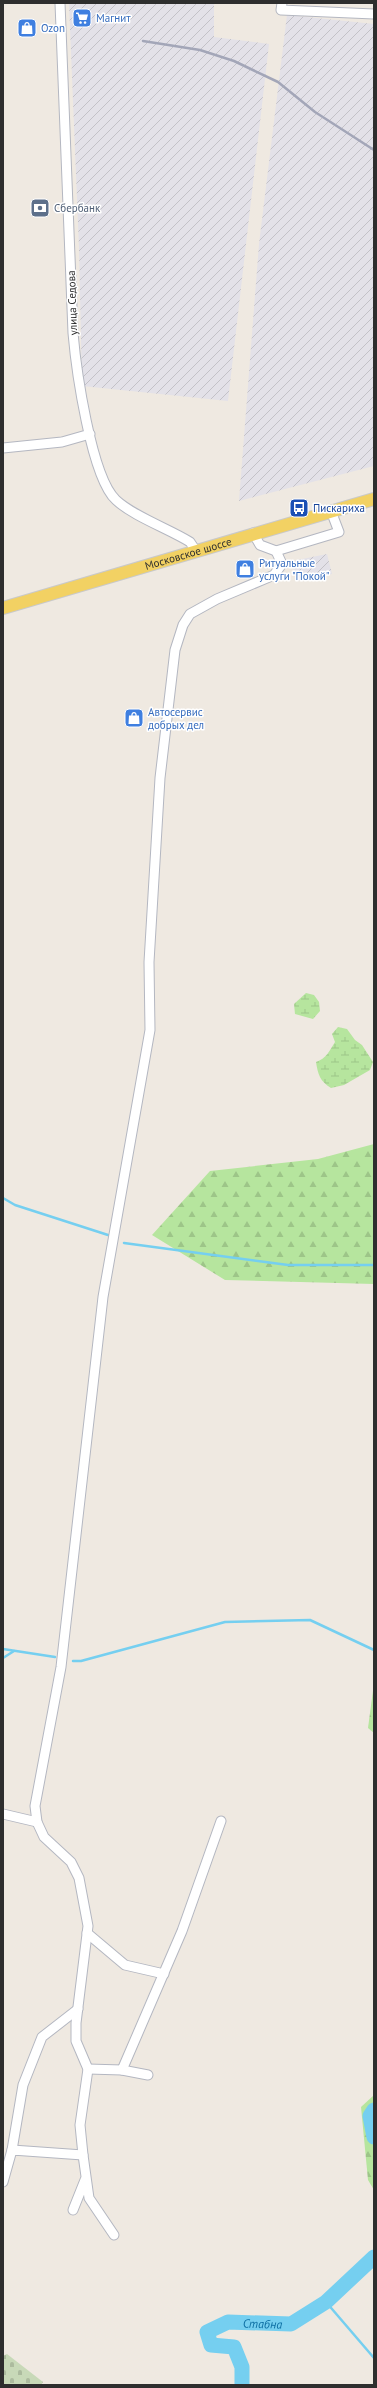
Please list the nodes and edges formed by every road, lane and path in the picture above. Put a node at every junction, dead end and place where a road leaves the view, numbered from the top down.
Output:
1 (60, 3) edge
2 (282, 3) edge
3 (374, 14) edge
4 (90, 434) junction
5 (3, 448) edge
6 (374, 499) edge
7 (331, 511) junction
8 (253, 533) junction
9 (196, 551) junction
10 (276, 551) junction
11 (3, 608) edge
12 (3, 1814) edge
13 (221, 1821) dead end
14 (37, 1822) junction
15 (87, 1933) junction
16 (164, 1974) junction
17 (78, 2009) junction
18 (88, 2069) junction
19 (122, 2070) junction
20 (148, 2075) dead end
21 (12, 2150) junction
22 (83, 2155) junction
23 (86, 2178) junction
24 (3, 2182) edge
25 (73, 2210) dead end
26 (114, 2235) dead end

1 - 4 street, улица Седова
2 - 3 street
4 - 5 street
4 - 9 street, улица Седова
6 - 7 main road, Московское шоссе
7 - 8 main road, Московское шоссе
7 - 10 street
8 - 9 main road, Московское шоссе
8 - 10 street
9 - 11 main road, Московское шоссе
10 - 14 street
12 - 14 street
13 - 16 street
14 - 15 street
15 - 16 street
15 - 17 street
16 - 19 street
17 - 18 street
17 - 21 street
18 - 19 street
18 - 22 street
19 - 20 street
21 - 22 street
21 - 24 street
22 - 23 street
23 - 25 street
23 - 26 street

